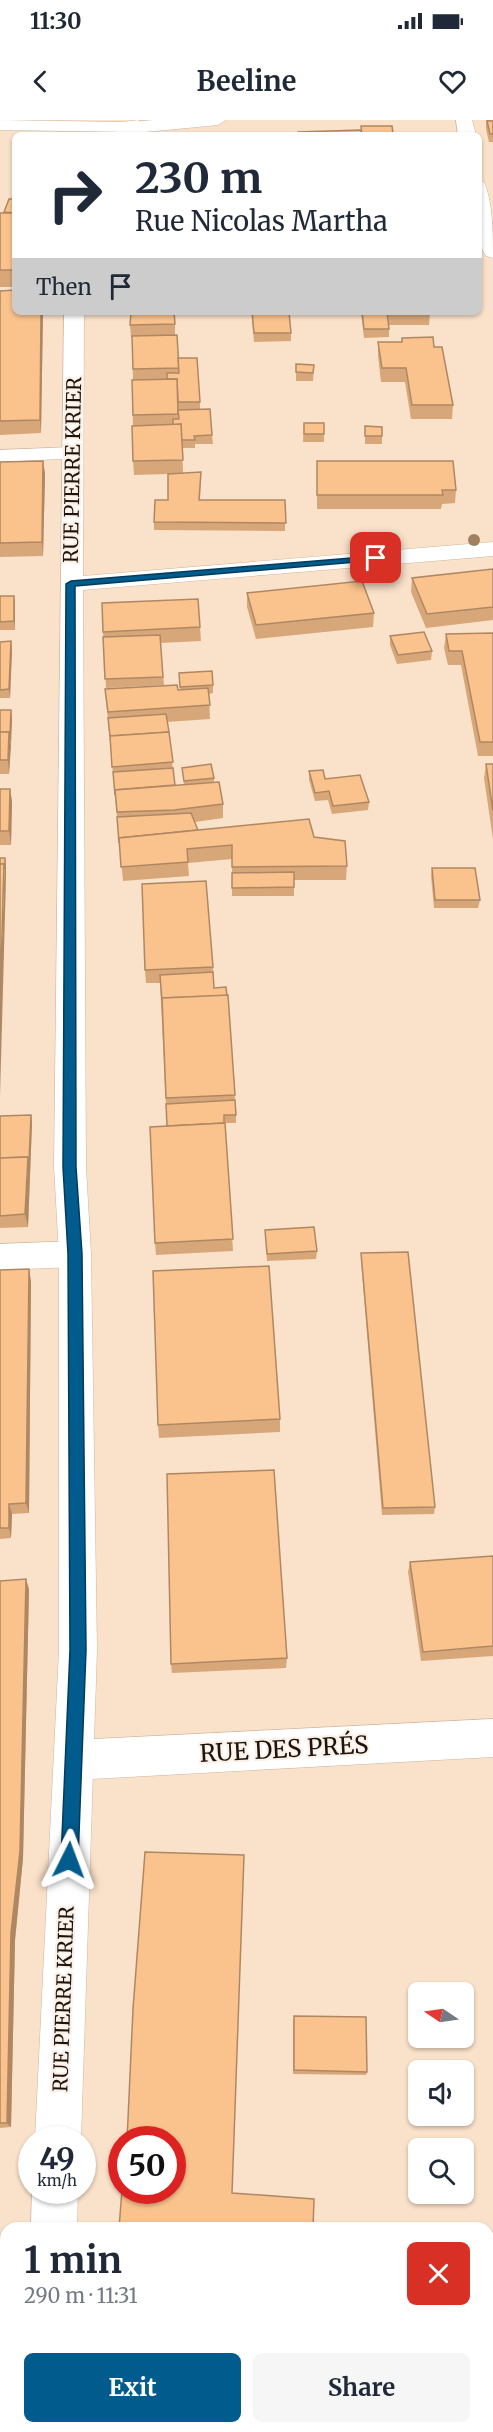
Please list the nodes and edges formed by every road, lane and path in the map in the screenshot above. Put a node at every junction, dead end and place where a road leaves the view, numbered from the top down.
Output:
1 (218, 120) edge
2 (0, 125) edge
3 (127, 127) edge
4 (482, 204) edge
5 (493, 252) edge
6 (74, 315) edge
7 (72, 453) junction
8 (0, 456) edge
9 (493, 549) edge
10 (71, 584) junction
11 (75, 1254) junction
12 (0, 1257) edge
13 (493, 1738) edge
14 (74, 1760) junction
15 (59, 2126) edge
16 (55, 2204) edge
17 (54, 2222) edge

1 - 3 main road
2 - 3 main road
4 - 5 main road
6 - 7 main road, RUE PIERRE KRIER
7 - 8 main road
7 - 10 main road, RUE PIERRE KRIER
9 - 10 main road
10 - 11 main road, RUE PIERRE KRIER
11 - 12 main road
11 - 14 main road, RUE PIERRE KRIER
13 - 14 main road, RUE DES PRÉS
14 - 15 main road, RUE PIERRE KRIER
16 - 17 main road

